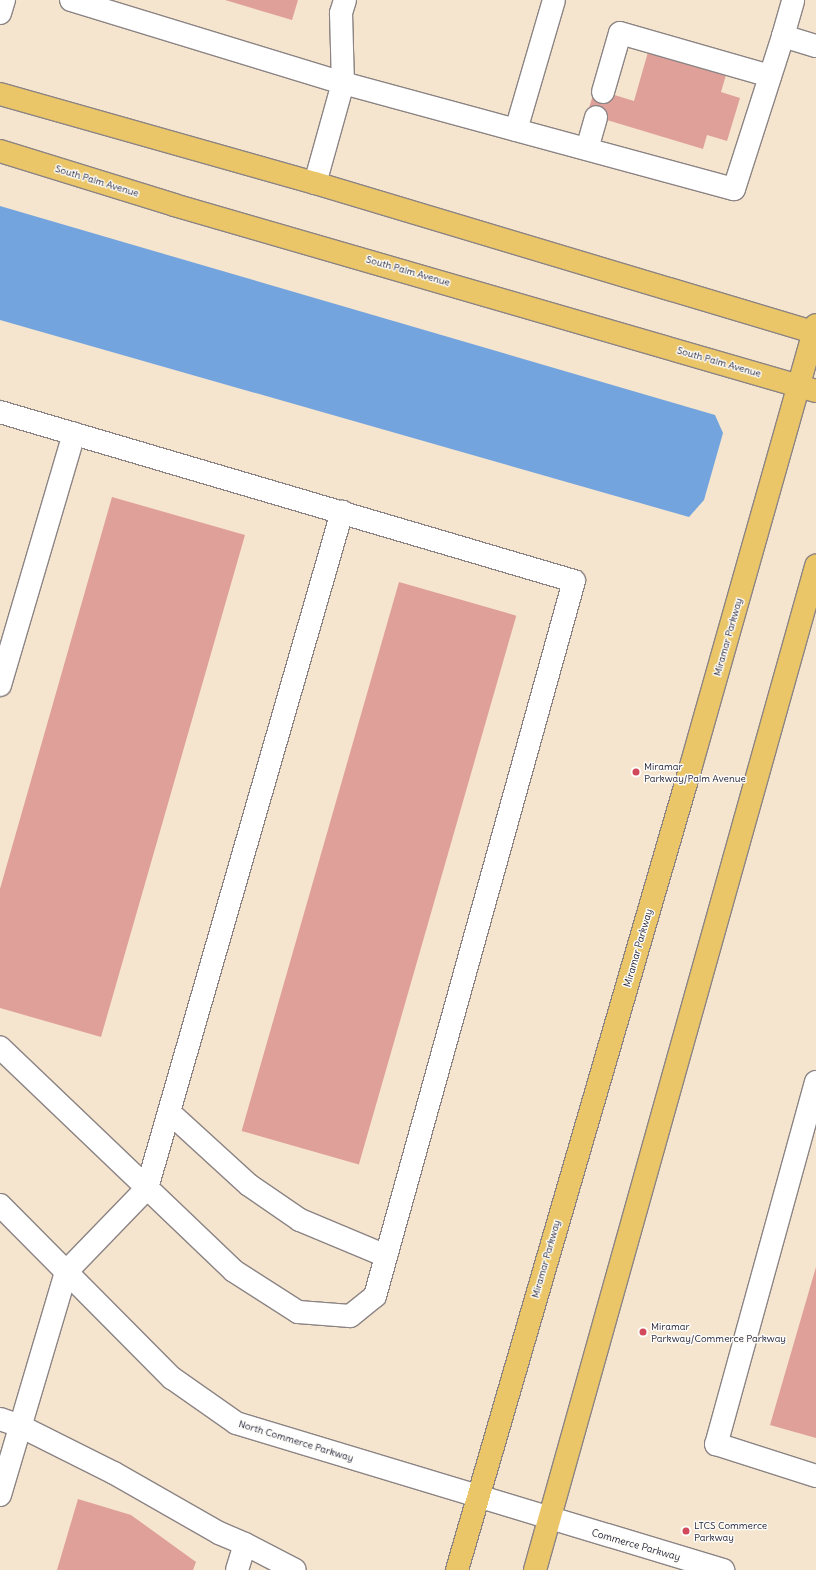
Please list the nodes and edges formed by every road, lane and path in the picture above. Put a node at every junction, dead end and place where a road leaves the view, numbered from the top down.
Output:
1 (4, 0) edge
2 (71, 0) edge
3 (345, 0) edge
4 (554, 0) edge
5 (793, 0) edge
6 (0, 13) edge
7 (783, 36) junction
8 (816, 46) edge
9 (770, 76) junction
10 (343, 84) junction
11 (603, 92) dead end
12 (0, 94) edge
13 (596, 117) dead end
14 (516, 130) junction
15 (587, 149) junction
16 (0, 151) edge
17 (315, 183) junction
18 (815, 330) edge
19 (808, 388) edge
20 (0, 412) edge
21 (74, 434) junction
22 (342, 512) junction
23 (816, 566) edge
24 (0, 685) edge
25 (0, 1047) edge
26 (816, 1082) edge
27 (169, 1112) junction
28 (147, 1188) junction
29 (0, 1205) edge
30 (386, 1256) junction
31 (66, 1272) junction
32 (0, 1419) edge
33 (20, 1426) junction
34 (816, 1476) edge
35 (0, 1495) edge
36 (478, 1497) junction
37 (550, 1519) junction
38 (245, 1544) junction
39 (237, 1570) edge
40 (295, 1570) edge
41 (457, 1570) edge
42 (535, 1570) edge
43 (723, 1570) edge

1 - 6 street
2 - 10 street
3 - 10 street
4 - 14 street
5 - 7 street
7 - 8 street
7 - 9 street
9 - 11 street
9 - 15 street
10 - 14 street
10 - 17 street
12 - 17 main road
13 - 15 street
14 - 15 street
16 - 19 main road, South Palm Avenue
17 - 18 main road
18 - 19 main road, Miramar Parkway
19 - 36 main road, Miramar Parkway
20 - 21 street
21 - 22 street
21 - 24 street
22 - 27 street
22 - 30 street
23 - 37 main road
25 - 28 street
26 - 34 street
27 - 28 street
27 - 30 street
28 - 30 street
28 - 31 street
29 - 31 street, North Commerce Parkway
31 - 33 street
31 - 36 street, North Commerce Parkway
32 - 33 street
33 - 35 street
33 - 38 street
36 - 37 street, North Commerce Parkway
36 - 41 main road, Miramar Parkway
37 - 42 main road
37 - 43 street, Commerce Parkway
38 - 39 street
38 - 40 street

